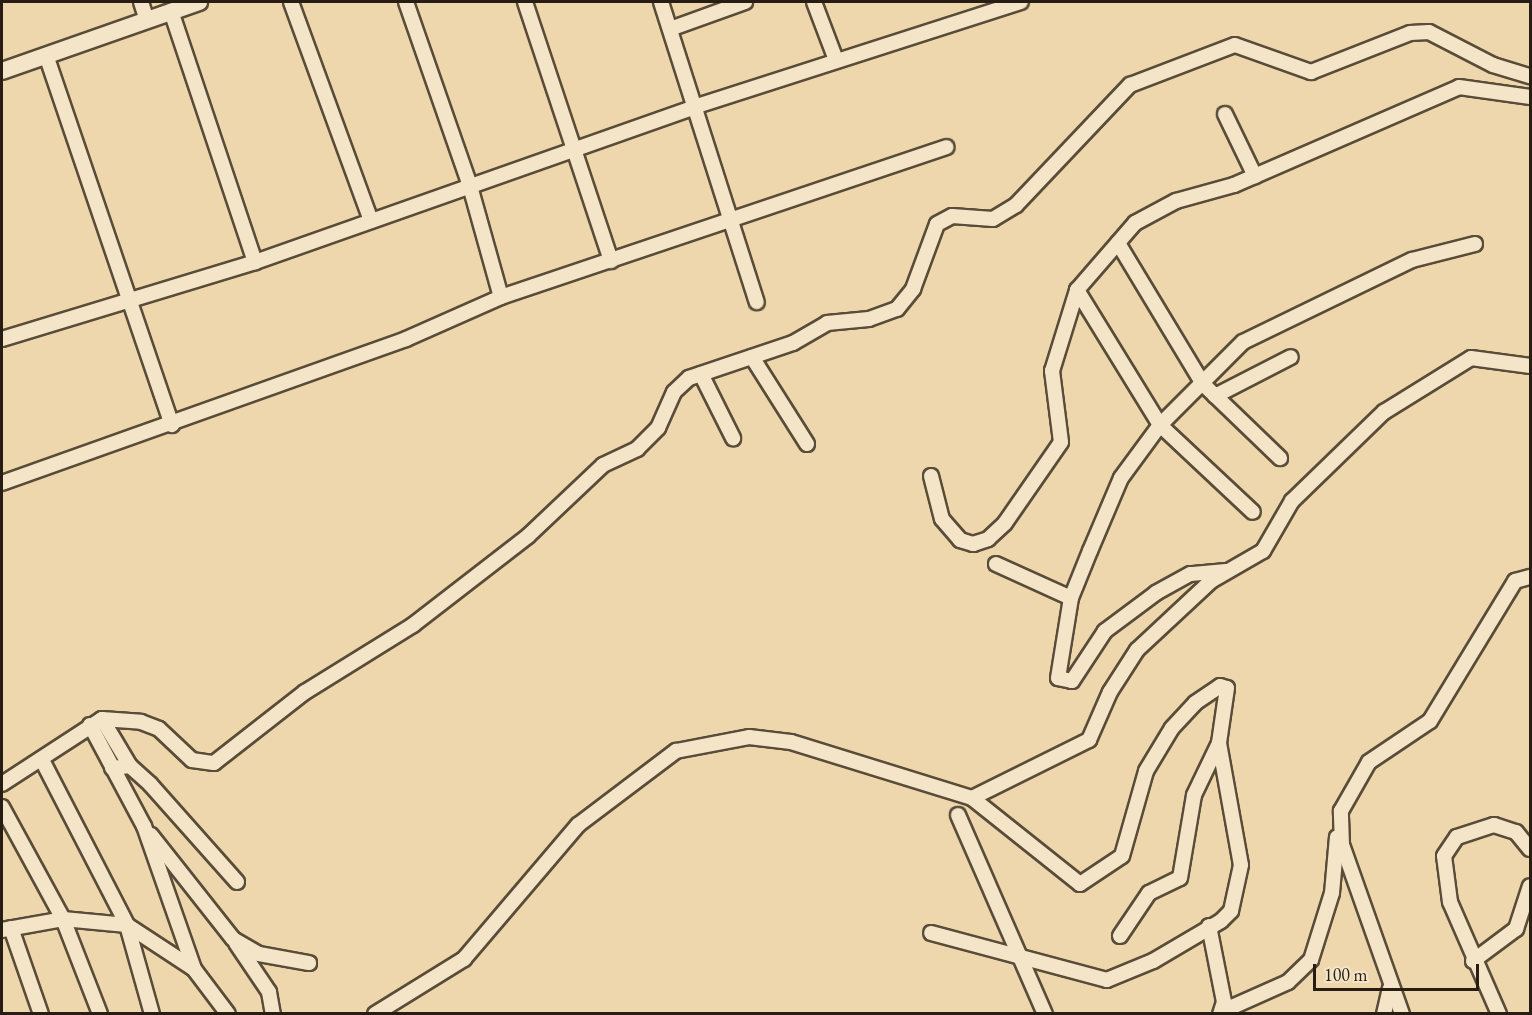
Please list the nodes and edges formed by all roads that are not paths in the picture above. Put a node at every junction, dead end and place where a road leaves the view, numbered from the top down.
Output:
1 (141, 2) edge
2 (199, 2) edge
3 (291, 2) edge
4 (406, 2) edge
5 (525, 2) edge
6 (661, 2) edge
7 (745, 2) edge
8 (814, 2) edge
9 (1021, 2) edge
10 (171, 11) junction
11 (147, 20) junction
12 (670, 29) junction
13 (46, 55) junction
14 (836, 60) junction
15 (3, 67) edge
16 (1530, 76) edge
17 (1530, 96) edge
18 (697, 106) junction
19 (1225, 114) dead end
20 (946, 147) dead end
21 (573, 149) junction
22 (1255, 176) junction
23 (470, 186) junction
24 (371, 221) junction
25 (734, 221) junction
26 (1118, 243) junction
27 (1475, 244) dead end
28 (611, 261) junction
29 (255, 262) junction
30 (1077, 290) junction
31 (501, 297) junction
32 (131, 300) junction
33 (757, 302) dead end
34 (2, 324) edge
35 (4, 339) edge
36 (752, 357) junction
37 (1291, 357) dead end
38 (1530, 366) edge
39 (702, 374) junction
40 (1203, 384) junction
41 (1215, 396) junction
42 (172, 425) junction
43 (1160, 425) junction
44 (733, 438) dead end
45 (807, 444) dead end
46 (1280, 458) dead end
47 (931, 476) dead end
48 (2, 483) edge
49 (1253, 512) dead end
50 (996, 564) dead end
51 (1226, 572) junction
52 (1530, 577) edge
53 (1071, 598) junction
54 (96, 722) junction
55 (1219, 743) junction
56 (42, 760) junction
57 (130, 766) junction
58 (112, 768) junction
59 (2, 784) edge
60 (972, 798) junction
61 (2, 807) edge
62 (958, 815) dead end
63 (144, 826) junction
64 (1339, 826) junction
65 (1530, 849) edge
66 (237, 882) dead end
67 (1530, 886) edge
68 (63, 919) junction
69 (127, 925) junction
70 (1209, 926) junction
71 (6, 929) edge
72 (931, 933) dead end
73 (1120, 936) dead end
74 (233, 939) junction
75 (1019, 952) junction
76 (1473, 961) junction
77 (309, 963) dead end
78 (194, 969) junction
79 (1390, 989) junction
80 (210, 996) junction
81 (1222, 1012) edge
82 (41, 1014) edge
83 (100, 1014) edge
84 (152, 1014) edge
85 (217, 1014) edge
86 (228, 1014) edge
87 (273, 1014) edge
88 (375, 1014) edge
89 (1046, 1014) edge
90 (1384, 1014) edge
91 (1402, 1014) edge
92 (1499, 1014) edge

1 - 11 street
2 - 10 street
3 - 24 street
4 - 23 street
5 - 21 street
6 - 12 street
7 - 12 street
8 - 14 street
9 - 14 street
10 - 11 street
10 - 29 street
11 - 13 street
12 - 18 street
13 - 15 street
13 - 32 street
14 - 18 street
16 - 36 street
17 - 22 street
18 - 21 street
18 - 25 street
19 - 22 street
20 - 25 street
21 - 23 street
21 - 28 street
22 - 26 street
23 - 24 street
23 - 31 street
24 - 29 street
25 - 28 street
25 - 33 street
26 - 30 street
26 - 40 street
27 - 40 street
28 - 31 street
29 - 32 street
30 - 43 street
30 - 47 street
31 - 42 street
32 - 35 street
32 - 42 street
34 - 35 street
36 - 39 street
36 - 45 street
37 - 41 street
38 - 51 street
39 - 44 street
39 - 54 street
40 - 41 street
40 - 43 street
41 - 46 street
42 - 48 street
43 - 49 street
43 - 53 street
50 - 53 street
51 - 53 street
51 - 60 street
52 - 64 street
54 - 56 street
54 - 57 street
54 - 58 street
55 - 60 street
55 - 70 street
55 - 73 street
56 - 59 street
56 - 69 street
57 - 58 street
57 - 66 street
58 - 63 street
60 - 88 street
61 - 68 street
62 - 75 street
63 - 74 street
63 - 78 street
64 - 79 street
64 - 81 street
65 - 76 street
67 - 76 street
68 - 69 street
68 - 71 street
68 - 83 street
69 - 78 street
69 - 84 street
70 - 75 street
70 - 81 street
71 - 82 street
72 - 75 street
74 - 77 street
74 - 87 street
75 - 89 street
76 - 92 street
78 - 80 street
79 - 90 street
79 - 91 street
80 - 85 street
80 - 86 street

